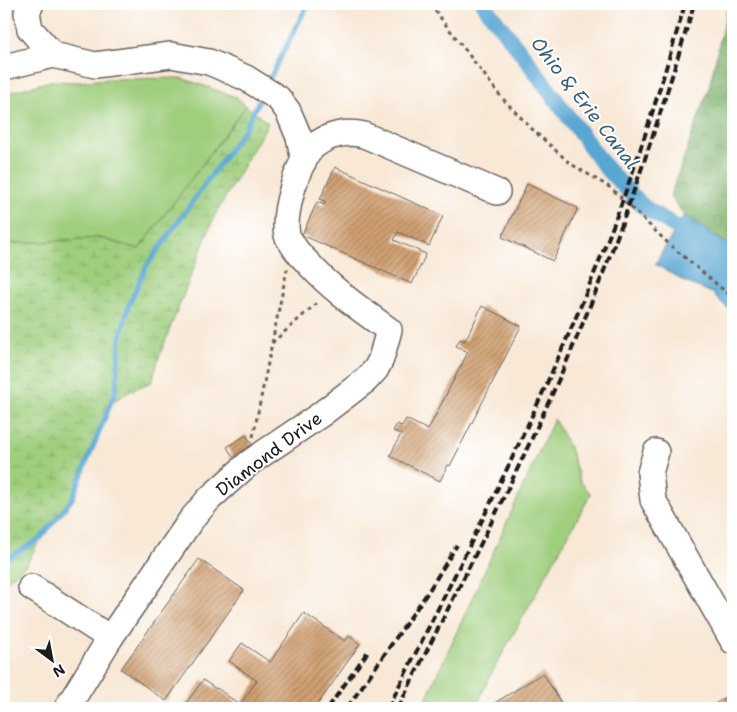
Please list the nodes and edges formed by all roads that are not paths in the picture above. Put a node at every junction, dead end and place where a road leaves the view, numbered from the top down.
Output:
1 (30, 4) edge
2 (53, 55) junction
3 (4, 66) edge
4 (304, 161) junction
5 (497, 192) dead end
6 (656, 452) dead end
7 (31, 587) dead end
8 (110, 638) junction
9 (733, 641) edge
10 (67, 708) edge

1 - 2 street
2 - 3 street
2 - 4 street
4 - 5 street
4 - 8 street, Diamond Drive
6 - 9 street
7 - 8 street
8 - 10 street, Diamond Drive

